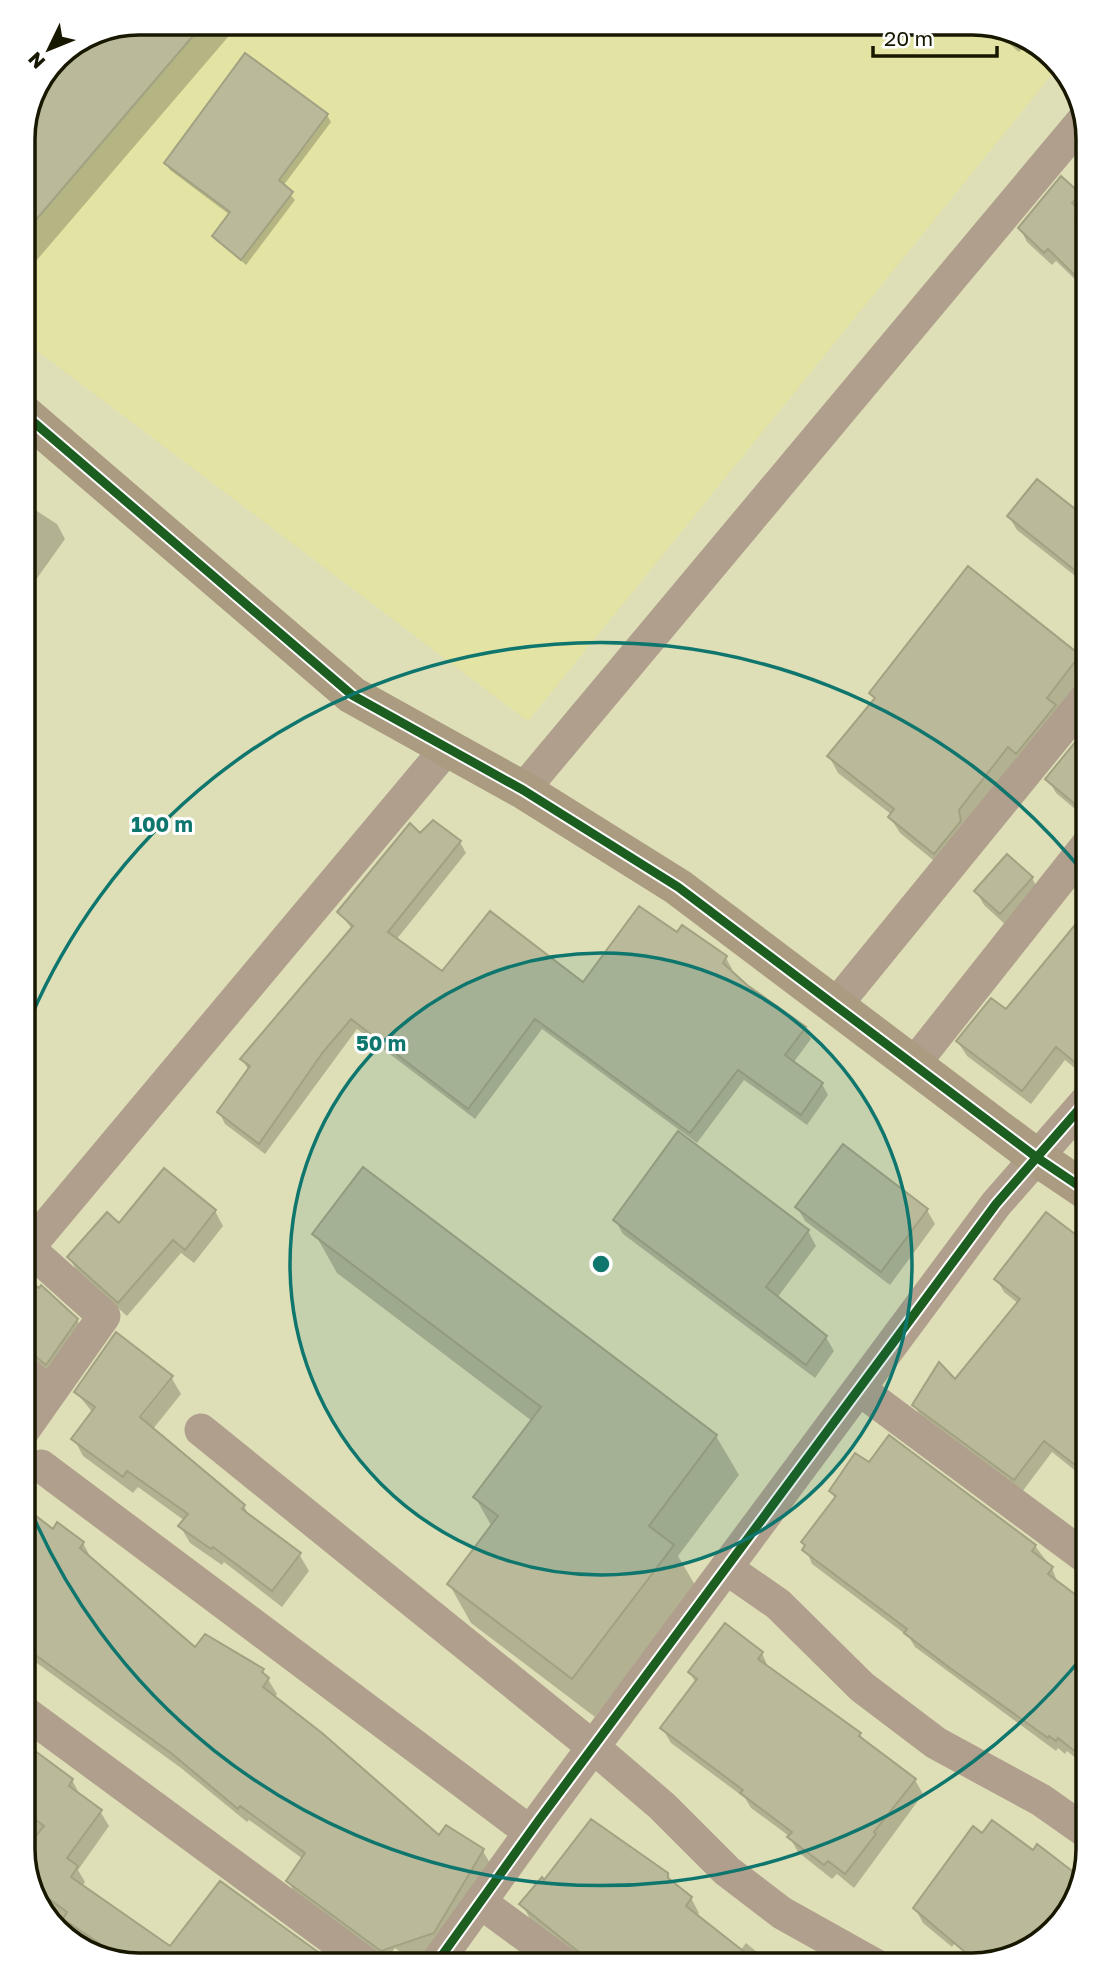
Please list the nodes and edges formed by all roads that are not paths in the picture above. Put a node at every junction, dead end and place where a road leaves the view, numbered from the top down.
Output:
1 (1075, 129) edge
2 (35, 423) edge
3 (1076, 711) edge
4 (447, 748) junction
5 (523, 790) junction
6 (1076, 859) edge
7 (835, 1006) junction
8 (914, 1065) junction
9 (1076, 1112) edge
10 (1036, 1157) junction
11 (1076, 1184) edge
12 (35, 1240) edge
13 (35, 1254) edge
14 (35, 1381) edge
15 (859, 1389) junction
16 (49, 1392) junction
17 (35, 1414) edge
18 (201, 1430) dead end
19 (41, 1466) dead end
20 (1076, 1550) edge
21 (726, 1567) junction
22 (35, 1719) edge
23 (593, 1747) junction
24 (1076, 1825) edge
25 (530, 1832) junction
26 (480, 1902) junction
27 (352, 1953) edge
28 (444, 1953) edge
29 (550, 1953) edge
30 (854, 1953) edge

1 - 5 street
2 - 4 street
3 - 7 street
4 - 5 street
4 - 12 street
5 - 7 street
6 - 8 street
7 - 8 street
8 - 10 street
9 - 10 street
10 - 11 street
10 - 15 street
13 - 16 street
14 - 16 street
15 - 20 street
15 - 21 street
16 - 17 street
18 - 23 street
19 - 25 street
21 - 23 street
21 - 24 street
22 - 27 street
23 - 25 street
23 - 30 street
25 - 26 street
26 - 28 street
26 - 29 street

